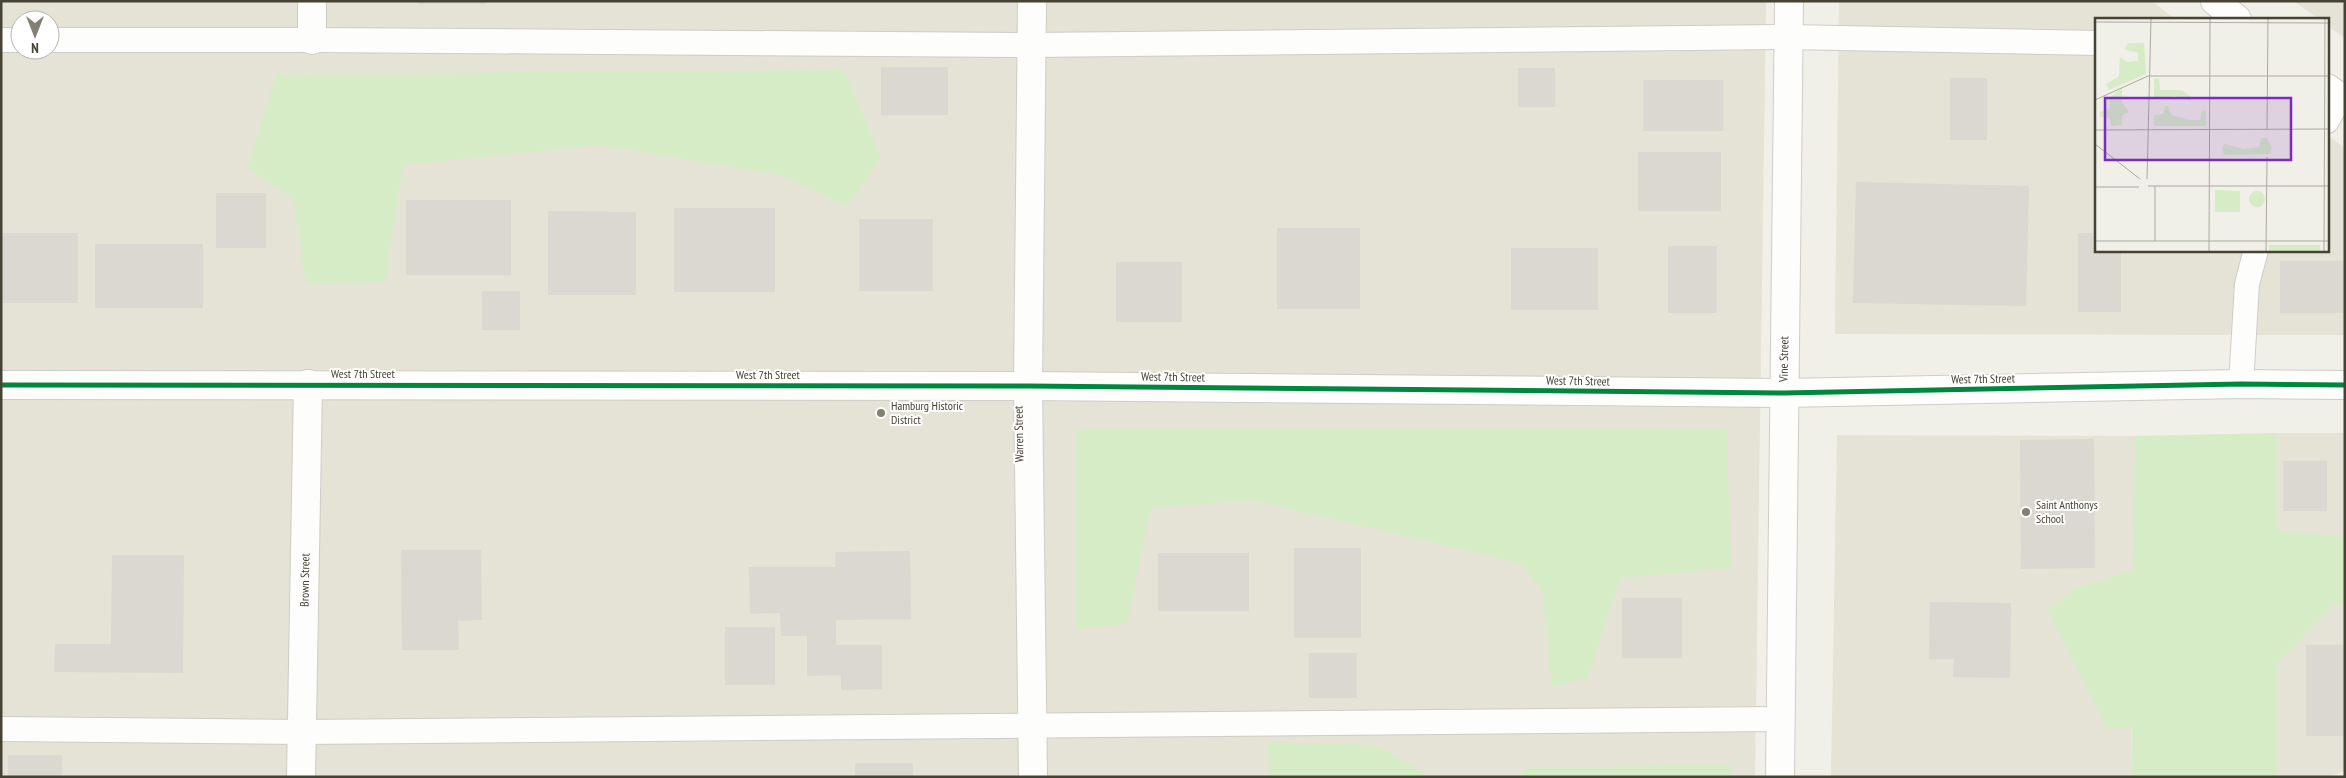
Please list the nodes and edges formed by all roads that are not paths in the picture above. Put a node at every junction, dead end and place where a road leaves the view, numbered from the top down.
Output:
1 (312, 1) edge
2 (1032, 1) edge
3 (1789, 1) edge
4 (2215, 1) edge
5 (2236, 18) edge
6 (1788, 37) junction
7 (60, 40) edge
8 (312, 40) junction
9 (2095, 43) edge
10 (1032, 45) junction
11 (2337, 96) edge
12 (2328, 118) edge
13 (2256, 251) edge
14 (308, 384) junction
15 (2241, 384) junction
16 (1, 385) edge
17 (2345, 385) edge
18 (1028, 386) junction
19 (1784, 393) junction
20 (1780, 719) junction
21 (1034, 725) junction
22 (1, 729) edge
23 (302, 732) junction
24 (301, 777) edge
25 (1033, 777) edge
26 (1780, 777) edge

1 - 8 street
2 - 10 street, Warren Street
3 - 6 street, Vine Street
4 - 5 street
6 - 9 lane
6 - 10 lane
6 - 19 street, Vine Street
7 - 8 lane
8 - 10 lane
10 - 18 street, Warren Street
11 - 12 lane
13 - 15 lane
14 - 16 street, West 7th Street
14 - 18 street, West 7th Street
14 - 23 street, Brown Street
15 - 17 street, West 7th Street
15 - 19 street, West 7th Street
18 - 19 street, West 7th Street
18 - 21 street, Warren Street
19 - 20 street, Vine Street
20 - 21 lane
20 - 26 street, Vine Street
21 - 23 lane
21 - 25 street, Warren Street
22 - 23 lane
23 - 24 street, Brown Street

